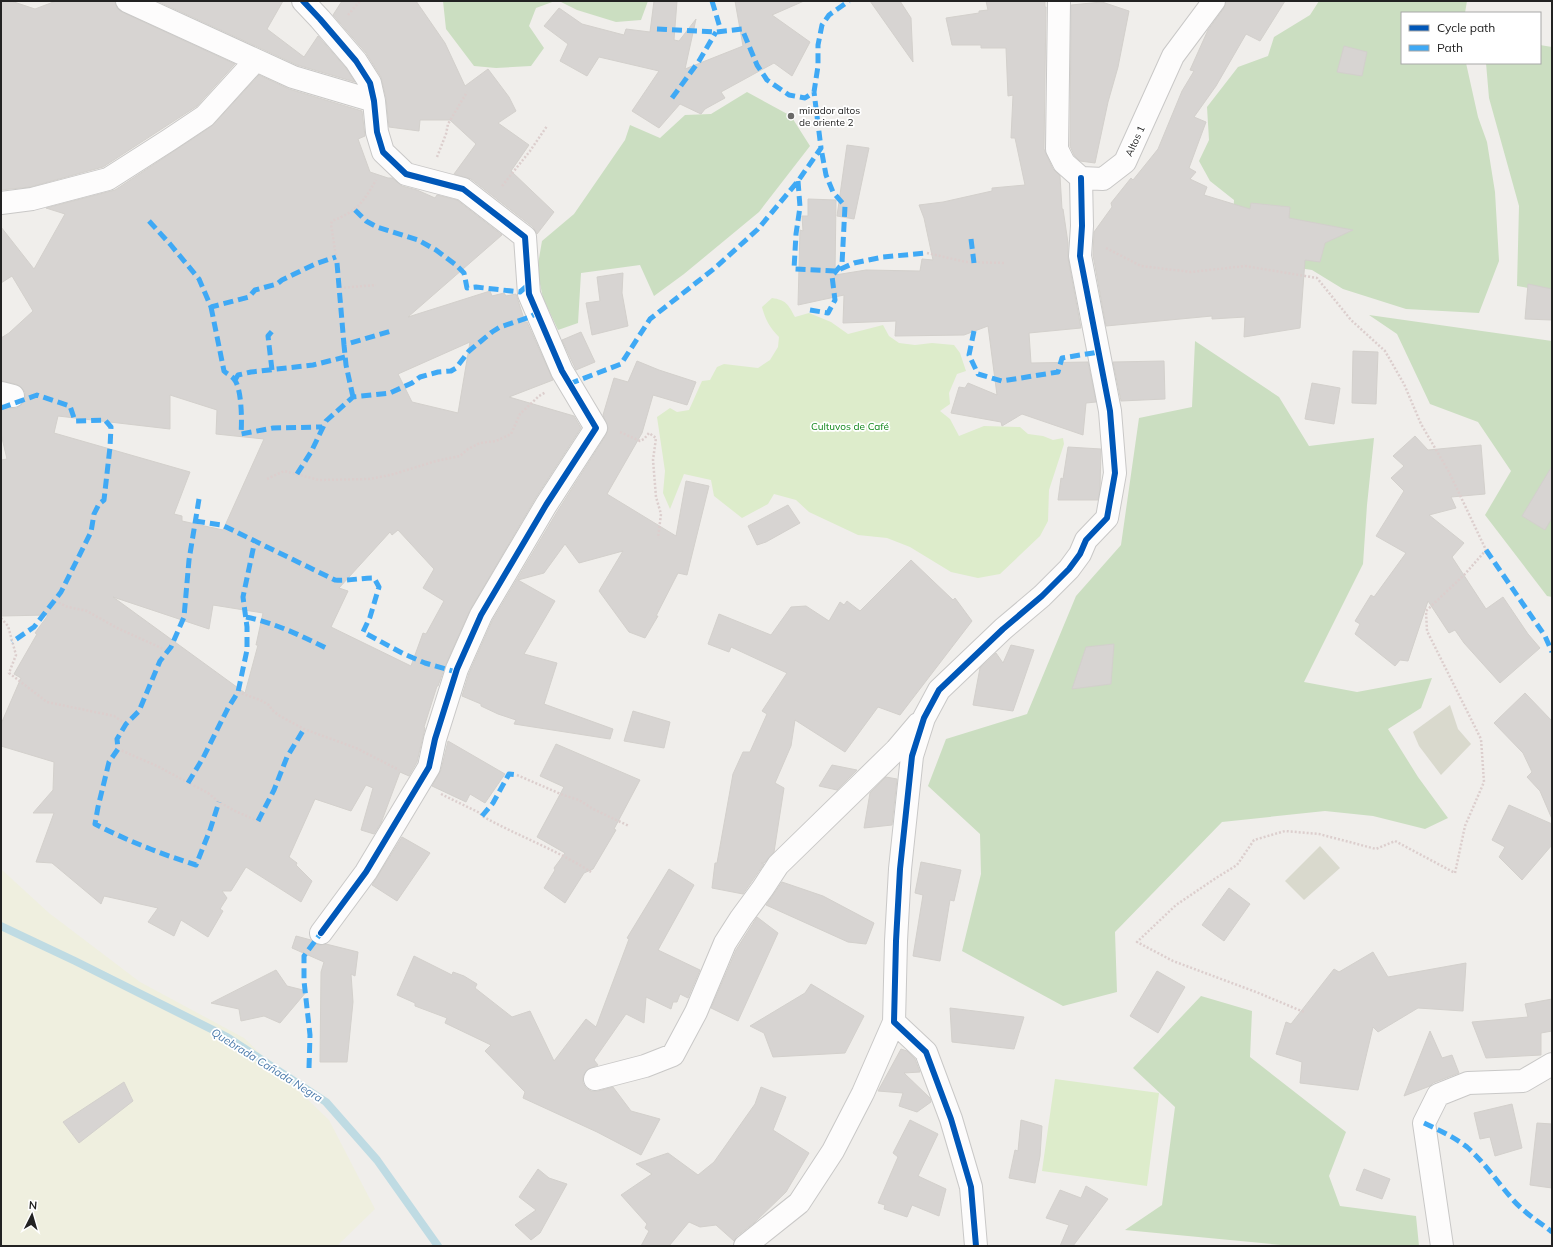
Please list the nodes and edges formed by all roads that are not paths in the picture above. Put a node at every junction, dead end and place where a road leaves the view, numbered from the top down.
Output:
1 (127, 1) edge
2 (303, 1) edge
3 (1059, 1) edge
4 (1214, 1) edge
5 (256, 60) junction
6 (374, 102) junction
7 (1081, 178) junction
8 (1, 203) edge
9 (924, 718) junction
10 (321, 933) dead end
11 (894, 1022) junction
12 (1552, 1064) edge
13 (595, 1079) dead end
14 (745, 1246) edge
15 (976, 1246) edge
16 (1442, 1246) edge

1 - 5 street
2 - 6 street
3 - 7 street
4 - 7 street, Altos 1
5 - 6 street
5 - 8 street
6 - 10 street
7 - 9 street
9 - 11 street
9 - 13 street
11 - 14 street
11 - 15 street
12 - 16 street

